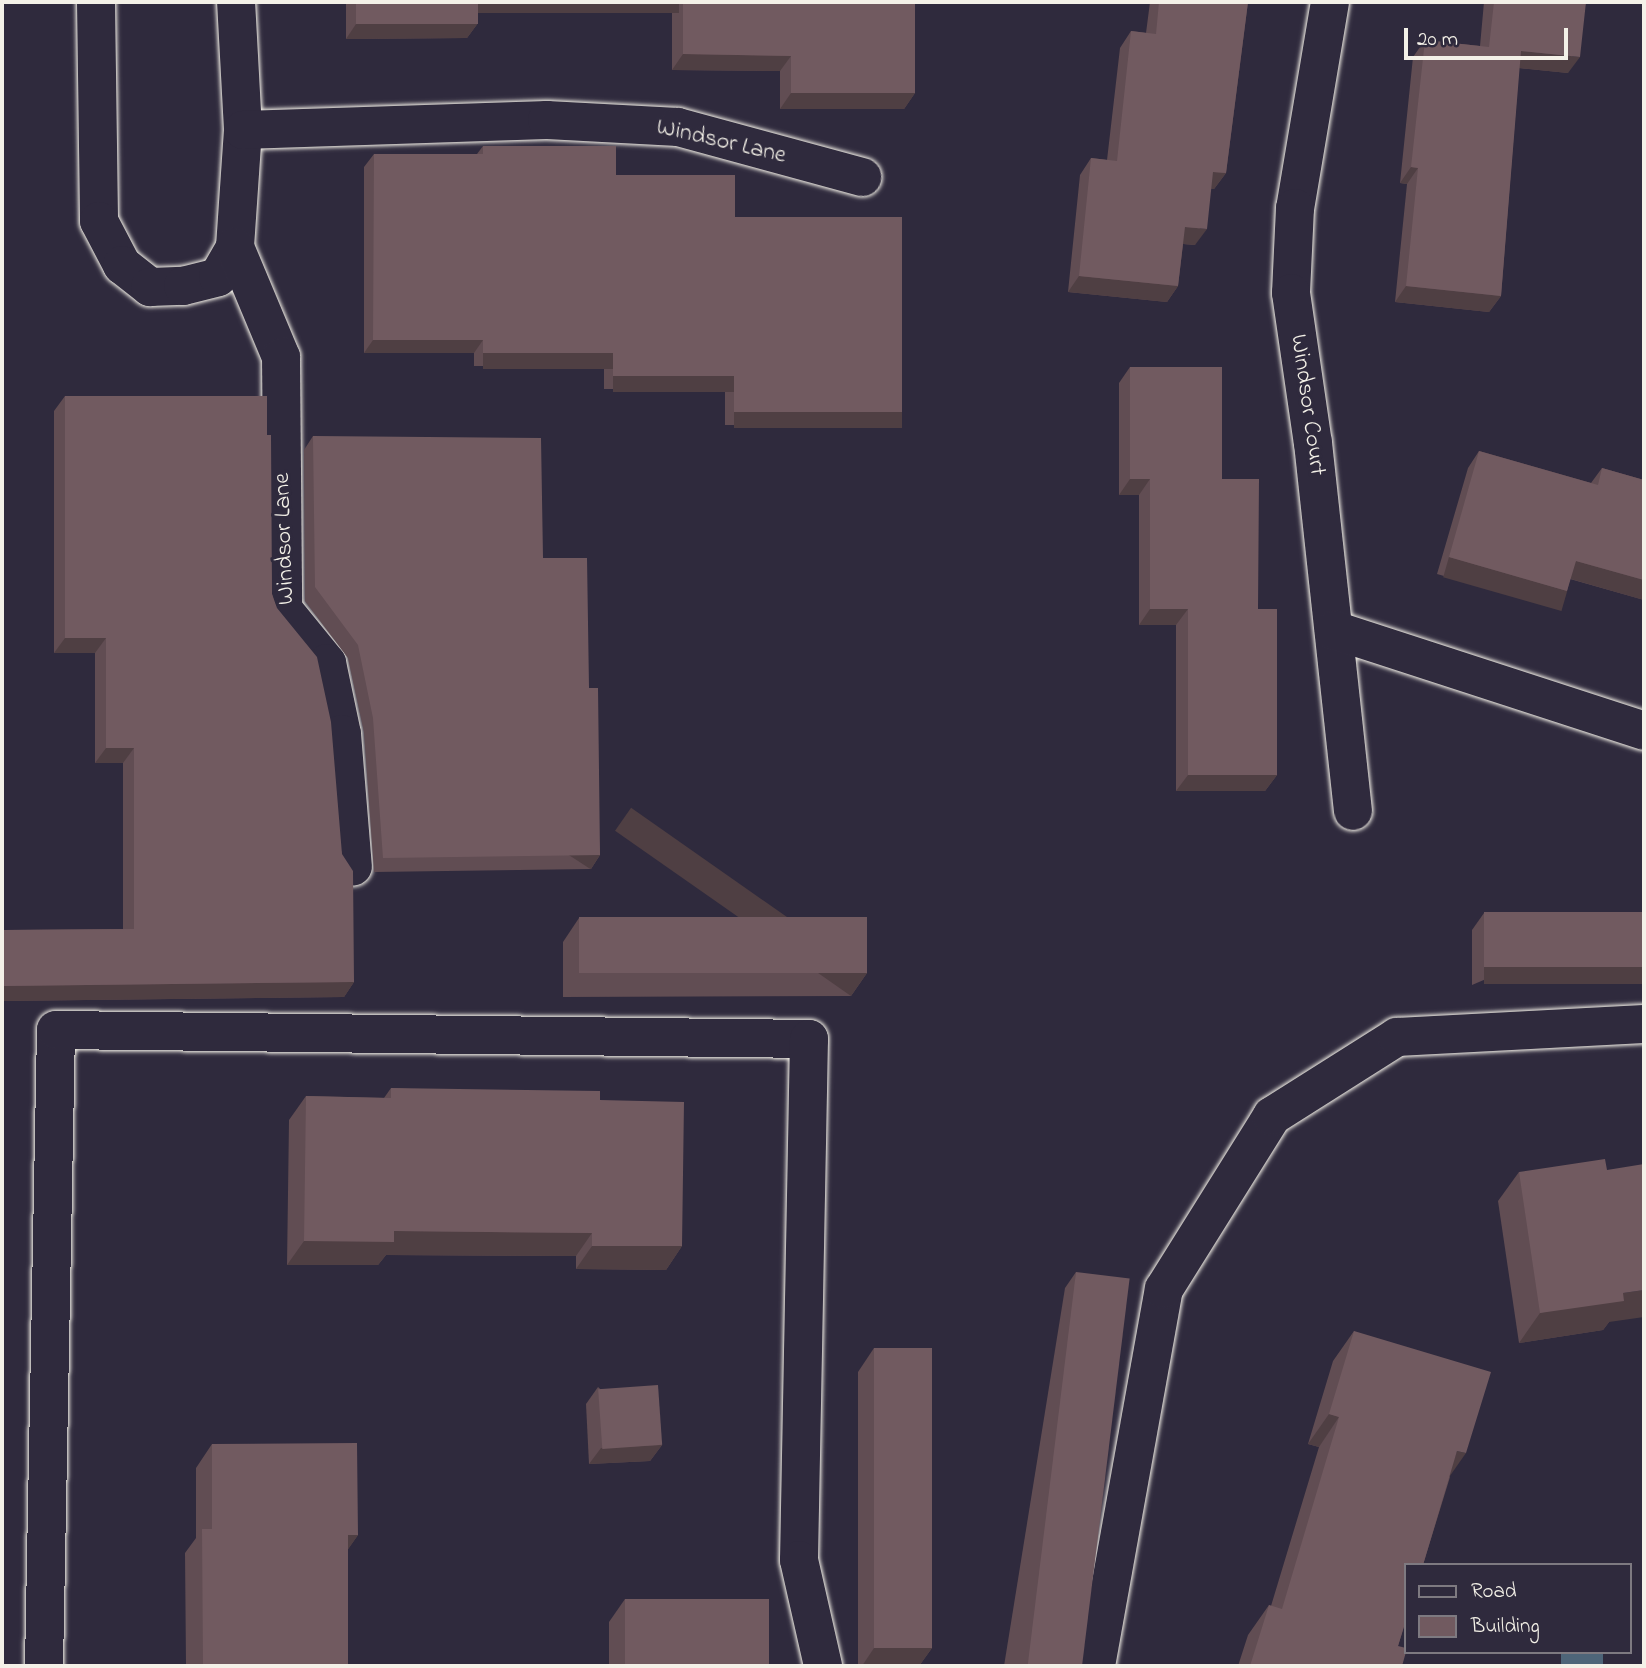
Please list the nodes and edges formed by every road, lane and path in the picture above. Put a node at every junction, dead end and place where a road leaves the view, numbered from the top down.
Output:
1 (96, 2) edge
2 (236, 2) edge
3 (1330, 2) edge
4 (243, 130) junction
5 (862, 177) dead end
6 (235, 247) junction
7 (1334, 629) junction
8 (1644, 731) edge
9 (1353, 811) dead end
10 (353, 866) edge
11 (1644, 1024) edge
12 (44, 1666) edge
13 (823, 1666) edge
14 (1096, 1666) edge

1 - 6 street, Windsor Lane
2 - 4 street, Windsor Lane
3 - 7 street, Windsor Court
4 - 5 street, Windsor Lane
4 - 6 street, Windsor Lane
6 - 10 street, Windsor Lane
7 - 8 street
7 - 9 street, Windsor Court
11 - 14 street
12 - 13 street

